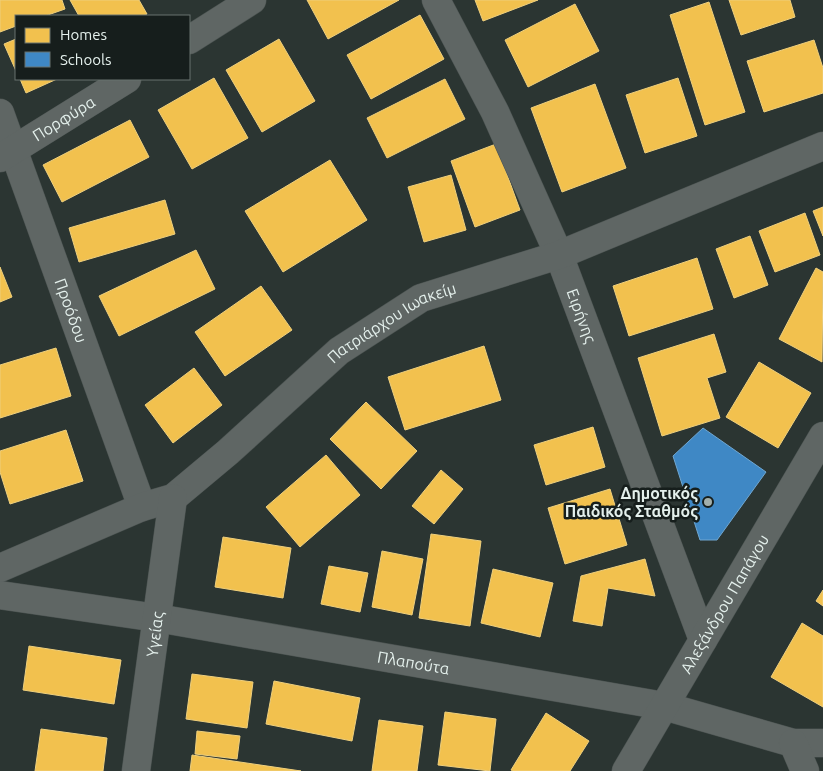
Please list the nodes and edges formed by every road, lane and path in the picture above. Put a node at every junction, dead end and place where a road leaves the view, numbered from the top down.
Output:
1 (252, 0) edge
2 (436, 0) edge
3 (190, 39) edge
4 (125, 80) edge
5 (0, 114) edge
6 (823, 146) edge
7 (7, 154) edge
8 (559, 255) junction
9 (823, 436) edge
10 (173, 498) junction
11 (142, 507) junction
12 (0, 568) edge
13 (0, 595) edge
14 (157, 618) junction
15 (703, 640) junction
16 (664, 706) junction
17 (823, 743) edge
18 (793, 744) junction
19 (136, 771) edge
20 (626, 771) edge
21 (805, 771) edge

1 - 3 street
2 - 8 street, Ειρήνης
4 - 7 street, Πορφύρα
5 - 7 street, Προόδου
6 - 8 street, Πατριάρχου Ιωακείμ
7 - 11 street, Προόδου
8 - 10 street, Πατριάρχου Ιωακείμ
8 - 15 street, Ειρήνης
9 - 15 street, Αλεξάνδρου Παπάγου
10 - 11 street, Πατριάρχου Ιωακείμ
10 - 14 street, Υγείας
11 - 12 street, Πατριάρχου Ιωακείμ
13 - 14 street, Πλαπούτα
14 - 16 street, Πλαπούτα
14 - 19 street, Υγείας
15 - 16 street, Αλεξάνδρου Παπάγου
16 - 18 street, Πλαπούτα
16 - 20 street, Αλεξάνδρου Παπάγου
17 - 18 street, Πλαπούτα
18 - 21 street

